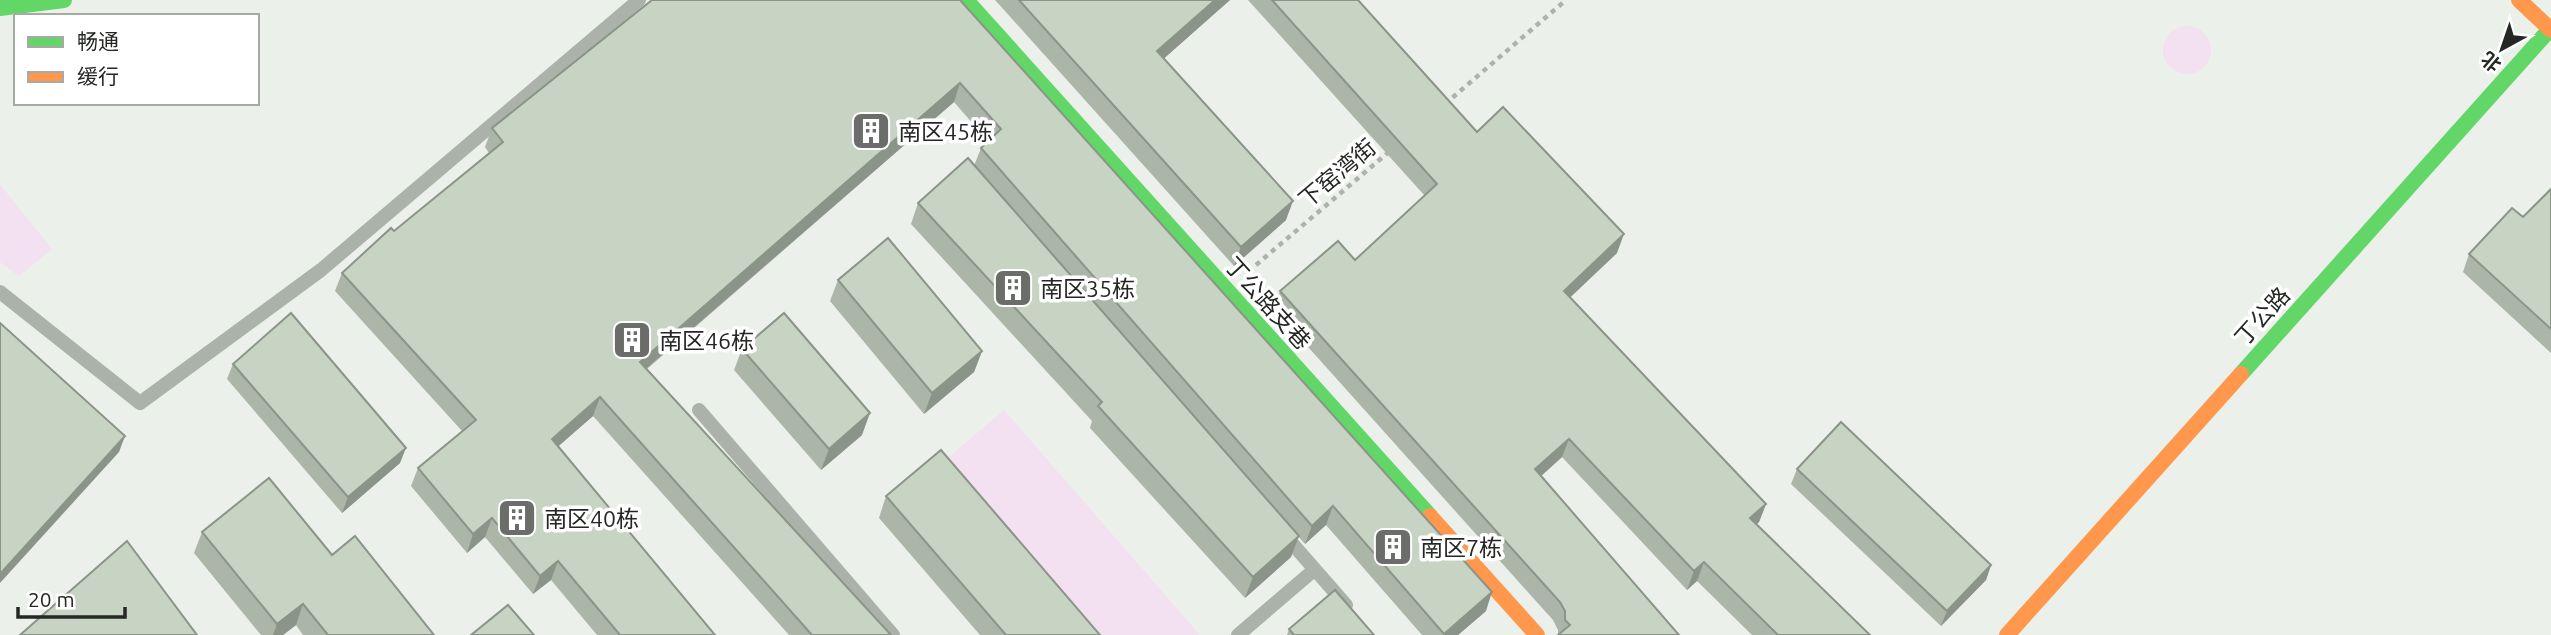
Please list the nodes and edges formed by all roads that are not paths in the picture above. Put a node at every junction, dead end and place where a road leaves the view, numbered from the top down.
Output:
1 (64, 0) edge
2 (639, 0) edge
3 (965, 0) edge
4 (2519, 0) edge
5 (0, 8) edge
6 (2551, 29) edge
7 (0, 292) edge
8 (699, 410) dead end
9 (1269, 517) edge
10 (1314, 569) junction
11 (1356, 616) edge
12 (892, 635) edge
13 (1238, 635) edge
14 (1537, 635) edge
15 (2007, 635) edge

1 - 5 street
2 - 7 lane
3 - 14 street, 丁公路支巷
4 - 6 street
6 - 15 street, 丁公路
8 - 12 lane
9 - 10 lane
10 - 11 lane
10 - 13 lane

